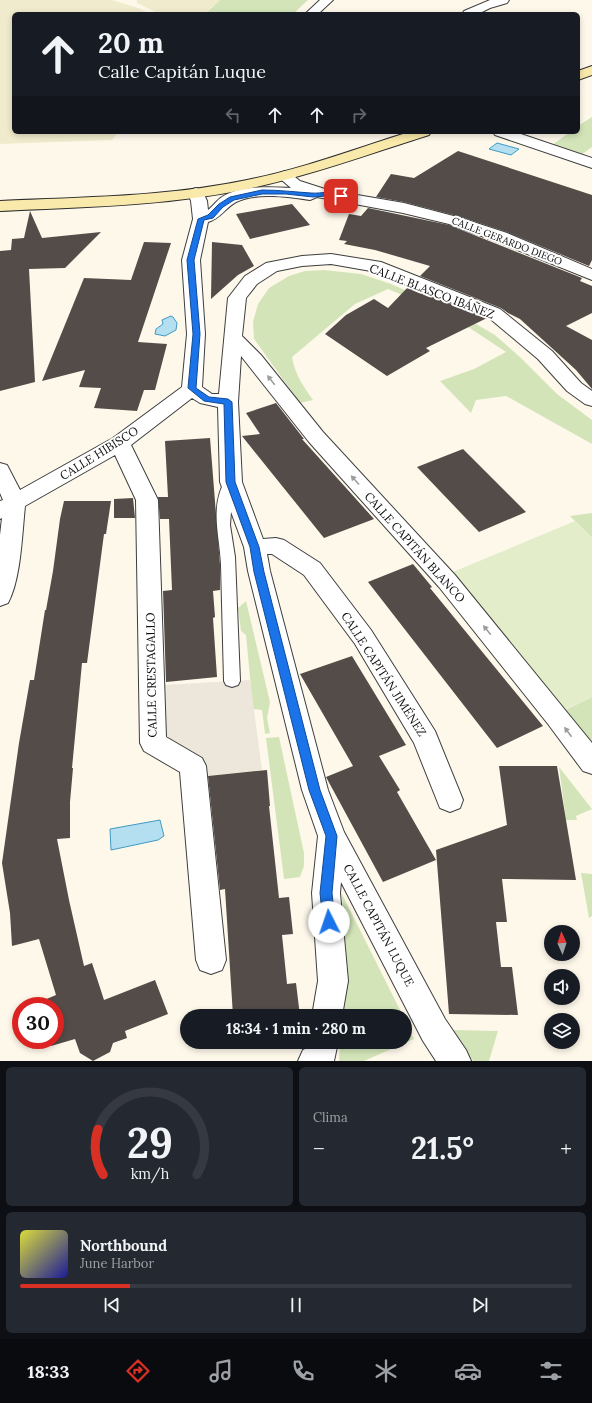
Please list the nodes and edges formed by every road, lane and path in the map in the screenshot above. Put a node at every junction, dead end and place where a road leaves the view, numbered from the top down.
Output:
1 (326, 0) edge
2 (503, 0) edge
3 (313, 12) edge
4 (472, 12) edge
5 (592, 70) edge
6 (580, 75) edge
7 (592, 85) edge
8 (580, 88) edge
9 (418, 134) edge
10 (506, 134) edge
11 (592, 163) edge
12 (285, 176) junction
13 (196, 193) junction
14 (326, 194) junction
15 (0, 206) edge
16 (201, 219) junction
17 (592, 275) edge
18 (233, 337) junction
19 (192, 388) junction
20 (592, 400) edge
21 (228, 402) junction
22 (120, 443) junction
23 (0, 470) edge
24 (230, 482) junction
25 (8, 507) edge
26 (255, 547) junction
27 (0, 596) edge
28 (232, 681) dead end
29 (592, 762) edge
30 (450, 800) dead end
31 (332, 836) junction
32 (211, 960) dead end
33 (328, 1009) edge
34 (321, 1049) edge
35 (314, 1061) edge
36 (455, 1061) edge

1 - 3 street
2 - 4 street
5 - 6 main road
7 - 8 main road
9 - 12 main road
10 - 11 street
12 - 13 main road
12 - 14 street, CALLE GERARDO DIEGO
13 - 15 main road
13 - 16 street
14 - 16 street, CALLE GERARDO DIEGO
14 - 17 street, CALLE GERARDO DIEGO
16 - 19 street
18 - 20 street, CALLE BLASCO IBÁÑEZ
18 - 21 street, CALLE BLASCO IBÁÑEZ
29 -> 18 street, CALLE CAPITÁN BLANCO
19 - 21 street
19 - 22 street, CALLE HIBISCO
21 - 24 street, CALLE CAPITÁN LUQUE
22 - 25 street, CALLE HIBISCO
22 - 32 street, CALLE CRESTAGALLO
23 - 25 street
24 - 26 street, CALLE CAPITÁN LUQUE
24 - 28 lane
25 - 27 street
26 - 30 street, CALLE CAPITÁN JIMÉNEZ
26 - 31 street, CALLE CAPITÁN LUQUE
31 - 33 street
31 - 36 street, CALLE CAPITÁN LUQUE
34 - 35 street

